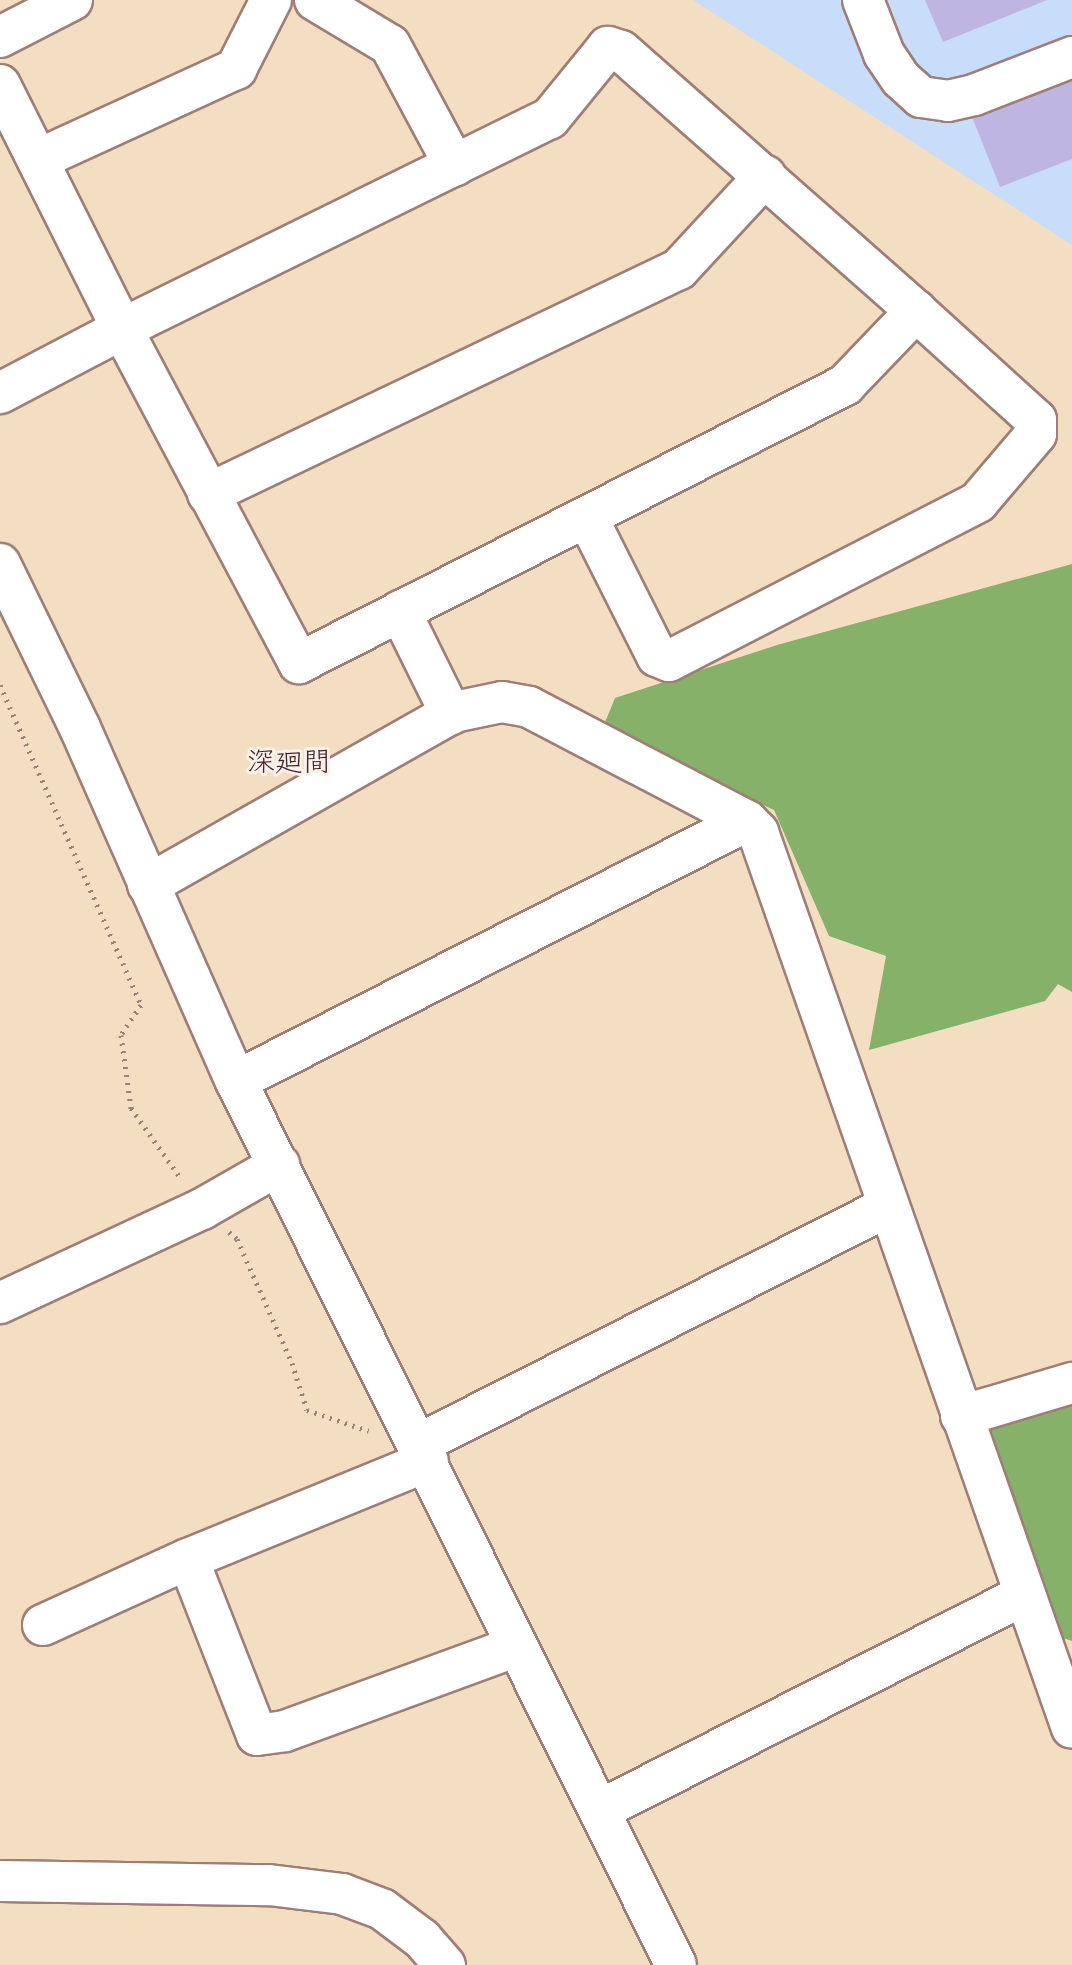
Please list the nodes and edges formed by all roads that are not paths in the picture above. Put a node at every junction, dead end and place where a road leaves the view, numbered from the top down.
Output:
1 (72, 0) edge
2 (271, 0) edge
3 (315, 0) edge
4 (863, 0) edge
5 (0, 37) edge
6 (1072, 57) edge
7 (0, 85) edge
8 (39, 159) junction
9 (455, 166) junction
10 (765, 176) junction
11 (916, 311) junction
12 (122, 329) junction
13 (0, 393) edge
14 (208, 494) junction
15 (587, 517) junction
16 (0, 564) edge
17 (400, 611) junction
18 (451, 714) junction
19 (747, 821) junction
20 (148, 885) junction
21 (236, 1081) junction
22 (279, 1165) junction
23 (887, 1207) junction
24 (0, 1303) edge
25 (1072, 1383) edge
26 (961, 1416) junction
27 (415, 1459) junction
28 (188, 1559) junction
29 (1023, 1595) junction
30 (43, 1625) dead end
31 (517, 1646) junction
32 (1072, 1728) edge
33 (600, 1810) junction
34 (0, 1881) edge
35 (445, 1965) edge
36 (676, 1965) edge

1 - 5 street
2 - 8 street
3 - 9 street
4 - 6 street
7 - 8 street
8 - 12 street
9 - 10 street
9 - 12 street
10 - 11 street
10 - 14 street
11 - 15 street
11 - 15 street
12 - 13 street
12 - 14 street
14 - 17 street
15 - 17 street
16 - 20 street
17 - 18 street
18 - 19 street
18 - 20 street
19 - 21 street
19 - 23 street
20 - 21 street
21 - 22 street
22 - 24 street
22 - 27 street
23 - 26 street
23 - 27 street
25 - 26 street
26 - 29 street
27 - 28 street
27 - 31 street
28 - 30 street
28 - 31 street
29 - 32 street
29 - 33 street
31 - 33 street
33 - 36 street
34 - 35 street

